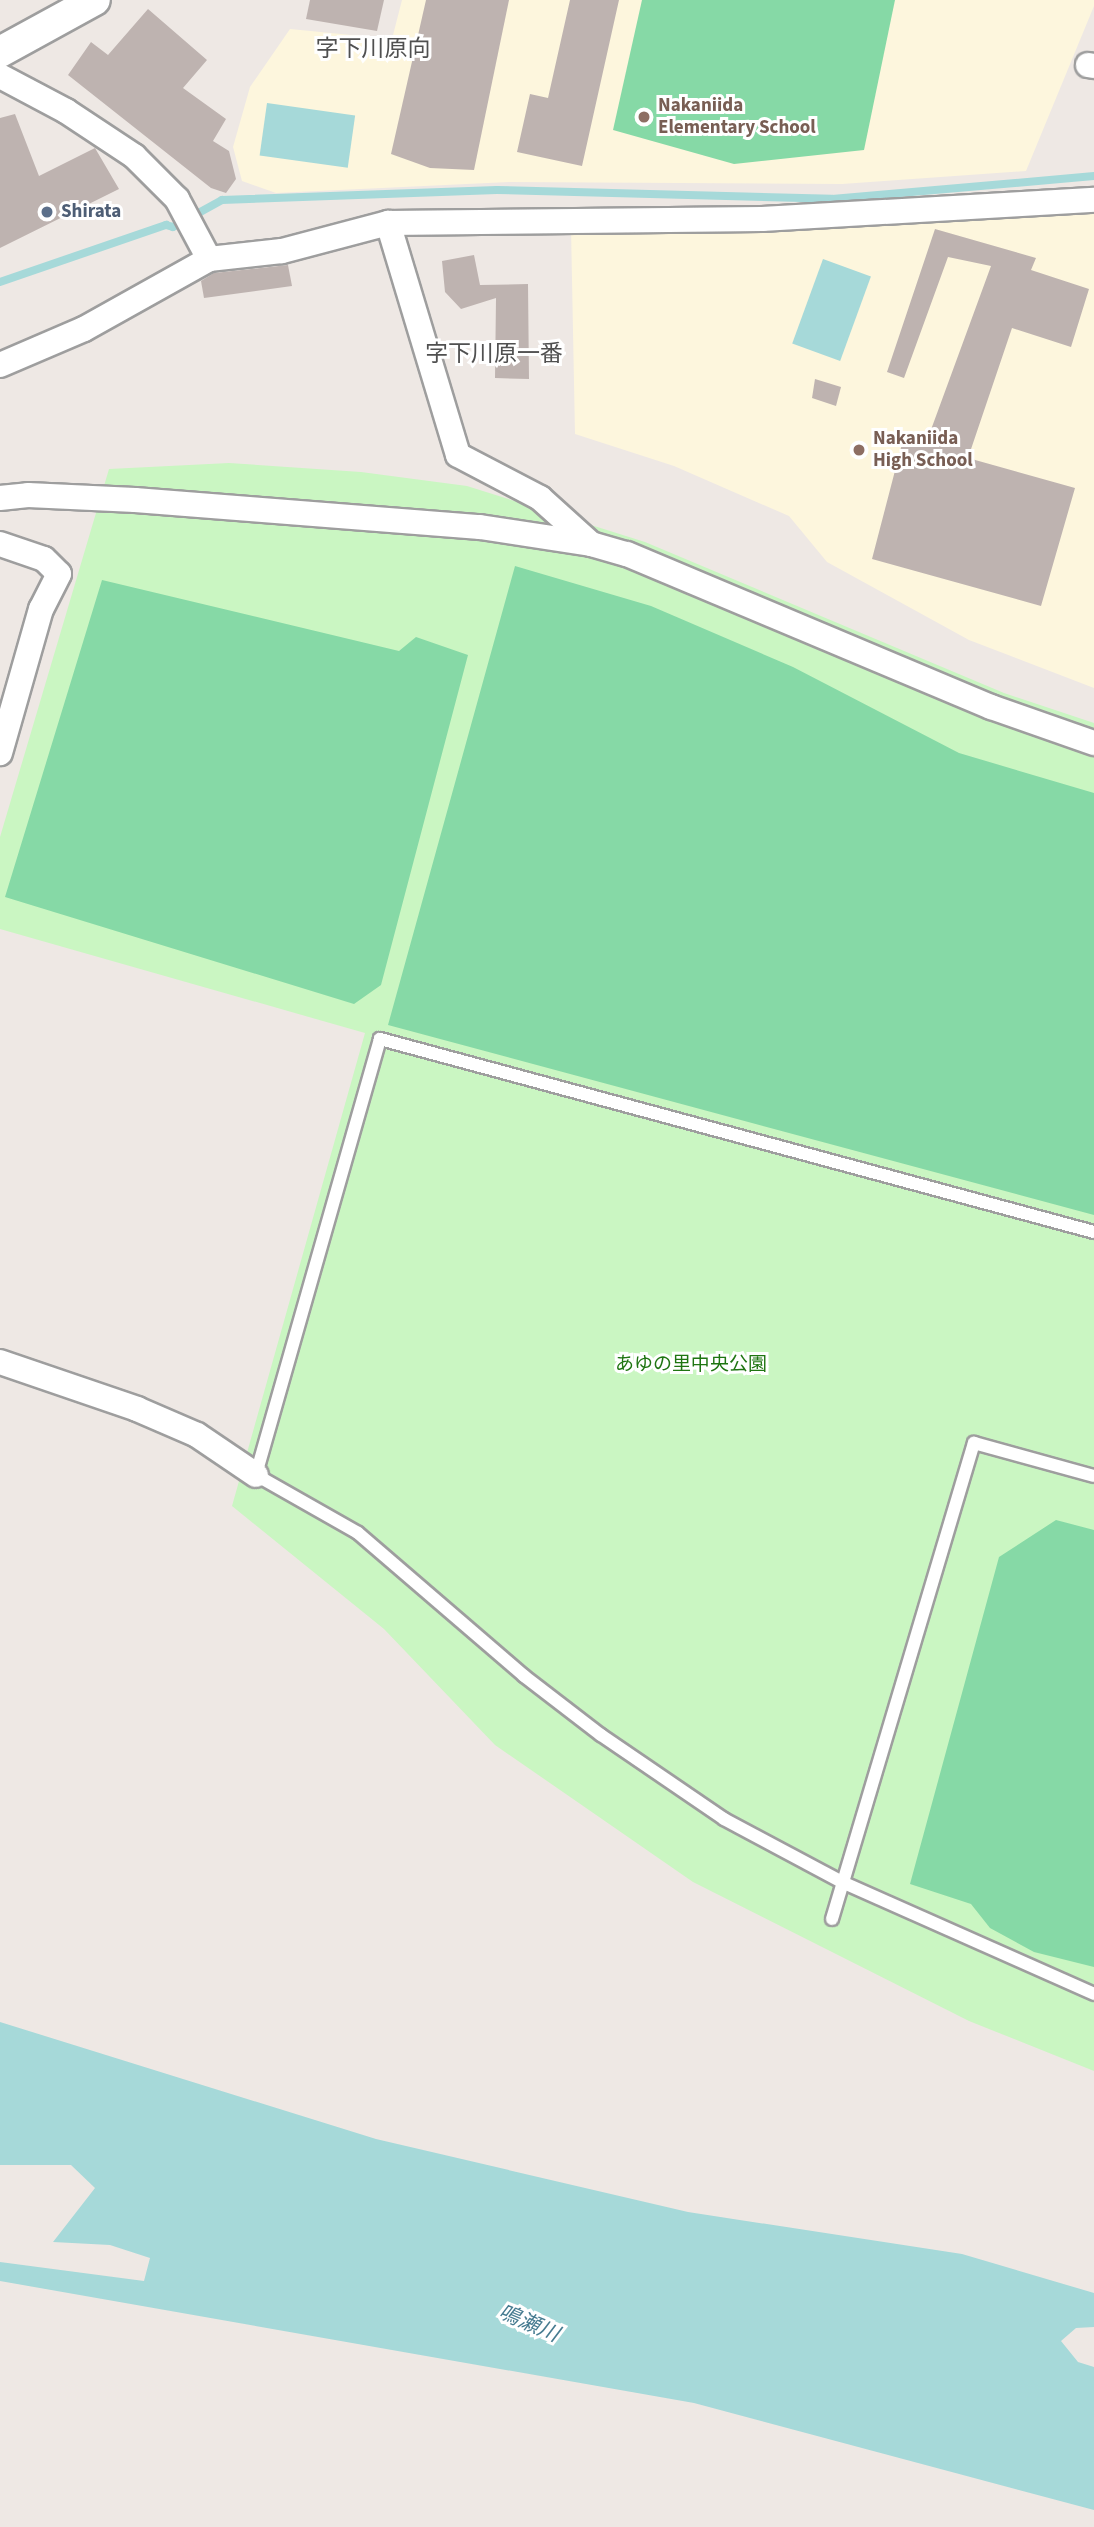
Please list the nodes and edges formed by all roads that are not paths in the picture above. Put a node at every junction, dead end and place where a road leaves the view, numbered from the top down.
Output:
1 (95, 0) edge
2 (0, 52) edge
3 (0, 76) edge
4 (1094, 200) edge
5 (388, 223) junction
6 (209, 259) junction
7 (0, 365) edge
8 (0, 498) edge
9 (0, 544) edge
10 (591, 544) junction
11 (1094, 743) edge
12 (0, 753) edge
13 (1094, 1232) edge
14 (0, 1362) edge
15 (256, 1475) junction
16 (1094, 1476) edge
17 (844, 1883) junction
18 (832, 1919) dead end
19 (1094, 1994) edge

1 - 2 street
3 - 6 street
4 - 5 street
5 - 6 street
5 - 10 street
6 - 7 street
8 - 10 street
9 - 12 street
10 - 11 street
13 - 15 lane
14 - 15 street
15 - 17 lane
16 - 17 lane
17 - 18 lane
17 - 19 lane

